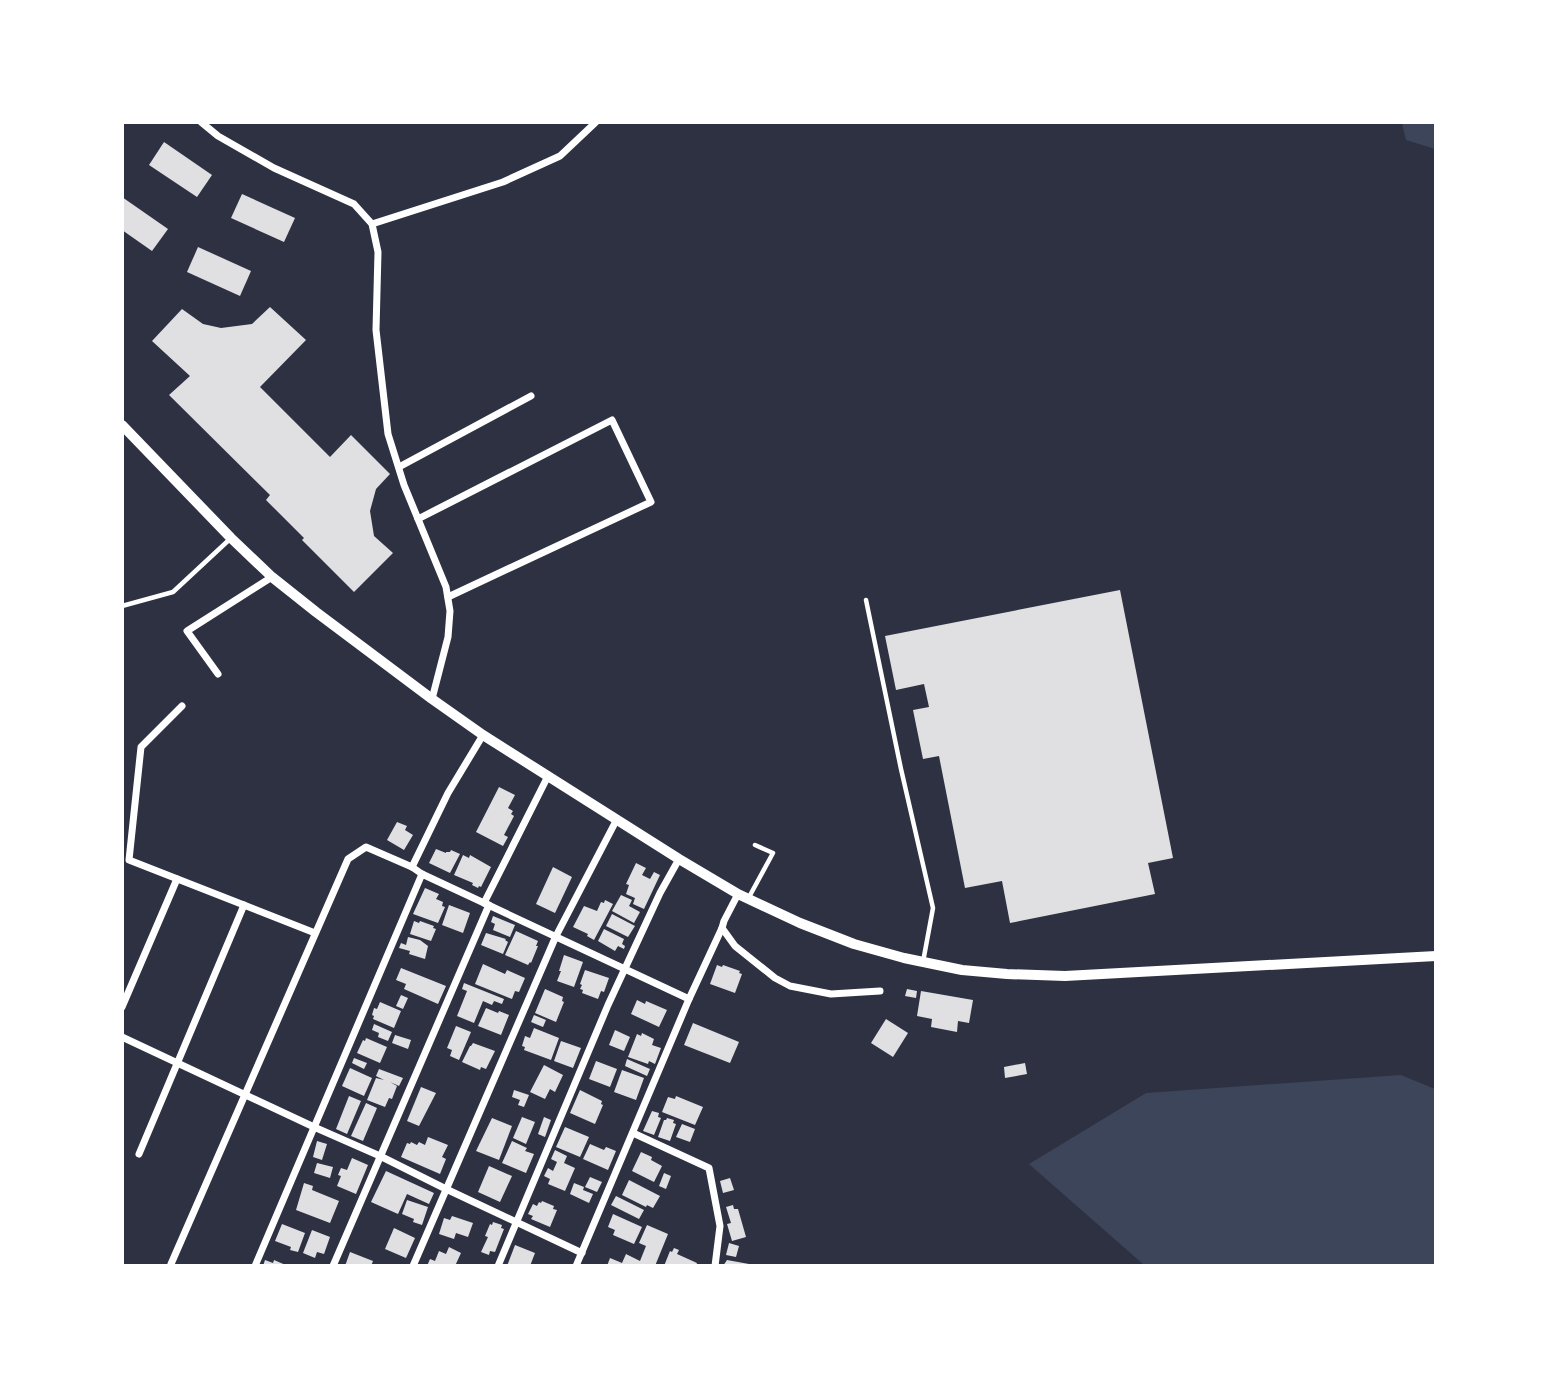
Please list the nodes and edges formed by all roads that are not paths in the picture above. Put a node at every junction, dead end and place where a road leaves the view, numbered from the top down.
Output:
1 (201, 122) edge
2 (596, 122) edge
3 (372, 224) junction
4 (531, 396) dead end
5 (122, 425) edge
6 (398, 467) junction
7 (418, 519) junction
8 (231, 538) junction
9 (272, 577) junction
10 (448, 597) junction
11 (866, 600) dead end
12 (122, 606) edge
13 (218, 674) dead end
14 (432, 699) junction
15 (181, 706) dead end
16 (483, 735) junction
17 (548, 776) junction
18 (617, 819) junction
19 (755, 845) dead end
20 (679, 859) junction
21 (412, 867) junction
22 (422, 874) junction
23 (177, 879) junction
24 (743, 897) junction
25 (486, 904) junction
26 (244, 905) junction
27 (722, 928) junction
28 (315, 933) junction
29 (556, 936) junction
30 (1436, 956) edge
31 (923, 962) junction
32 (625, 969) junction
33 (880, 991) dead end
34 (689, 999) junction
35 (122, 1007) edge
36 (122, 1037) edge
37 (177, 1063) junction
38 (245, 1095) junction
39 (314, 1127) junction
40 (633, 1133) junction
41 (139, 1154) dead end
42 (380, 1156) junction
43 (446, 1189) junction
44 (516, 1222) junction
45 (582, 1253) junction
46 (171, 1264) dead end
47 (255, 1265) edge
48 (333, 1265) edge
49 (413, 1265) edge
50 (498, 1265) edge
51 (576, 1265) edge
52 (715, 1265) edge

1 - 3 street
2 - 3 street
3 - 6 street
4 - 6 street
5 - 8 street
6 - 7 street
7 - 10 street
7 - 10 street
8 - 9 street
8 - 12 lane
9 - 13 street
9 - 14 street
10 - 14 street
11 - 31 lane
14 - 16 street
15 - 23 street
16 - 17 street
16 - 21 street
17 - 18 street
17 - 25 street
18 - 20 street
18 - 29 street
19 - 24 lane
20 - 24 street
20 - 32 street
21 - 22 street
21 - 28 street
22 - 25 street
22 - 39 street
23 - 26 street
23 - 35 street
24 - 27 street
24 - 31 street
25 - 29 street
25 - 42 street
26 - 28 street
26 - 37 street
27 - 33 street
27 - 34 street
28 - 38 street
29 - 32 street
29 - 43 street
30 - 31 street
32 - 34 street
32 - 44 street
34 - 40 street
36 - 37 street
37 - 38 street
37 - 41 street
38 - 39 street
38 - 46 street
39 - 42 street
39 - 47 street
40 - 45 street
40 - 52 street
42 - 43 street
42 - 48 street
43 - 44 street
43 - 49 street
44 - 45 street
44 - 50 street
45 - 51 street

